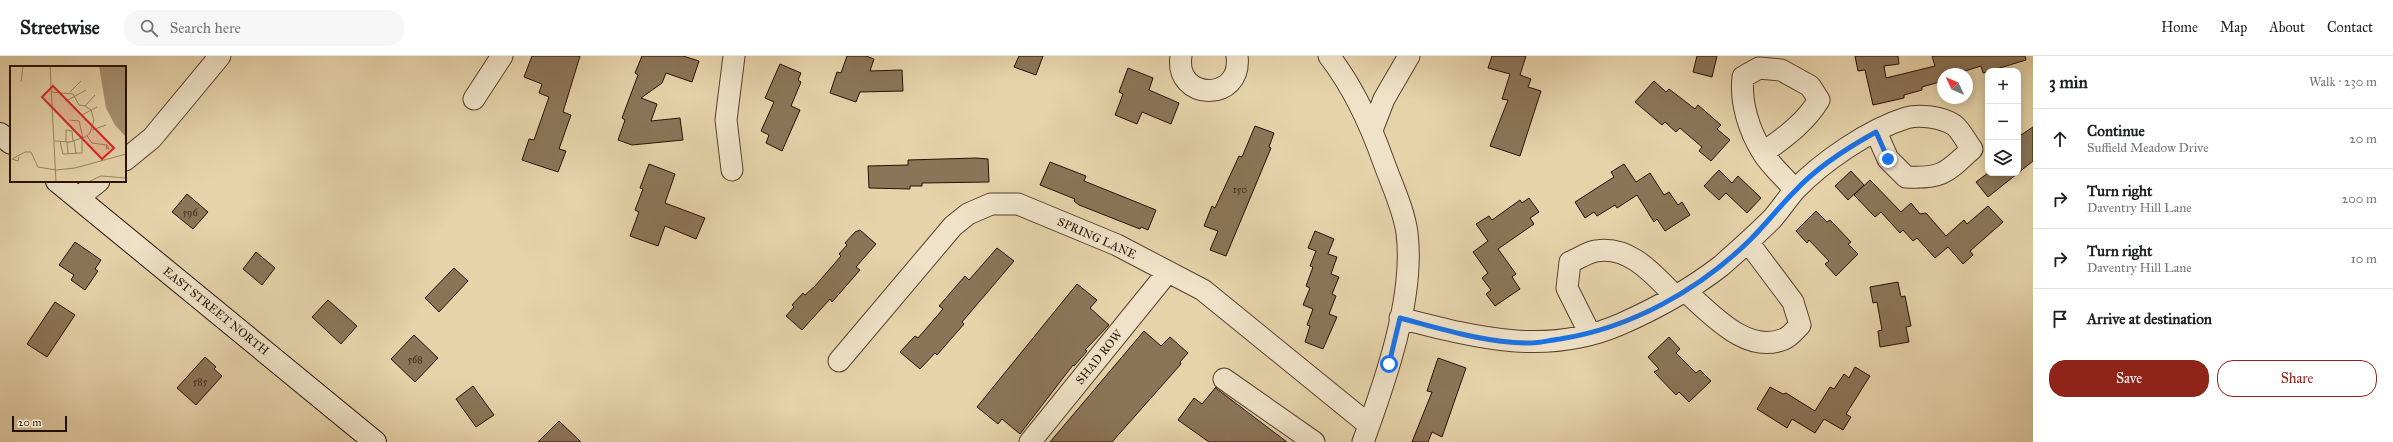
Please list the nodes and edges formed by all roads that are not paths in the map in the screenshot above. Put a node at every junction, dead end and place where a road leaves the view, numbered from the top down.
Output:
1 (220, 56) edge
2 (502, 56) edge
3 (734, 56) edge
4 (1181, 56) edge
5 (1237, 56) edge
6 (1329, 56) edge
7 (1409, 56) edge
8 (474, 99) dead end
9 (1372, 130) junction
10 (1876, 132) dead end
11 (0, 134) edge
12 (10, 142) edge
13 (1763, 153) dead end
14 (126, 159) edge
15 (732, 170) dead end
16 (59, 182) edge
17 (98, 182) edge
18 (1795, 190) junction
19 (78, 198) junction
20 (1748, 242) junction
21 (1168, 273) junction
22 (1680, 293) junction
23 (1400, 318) junction
24 (1590, 334) junction
25 (840, 360) dead end
26 (1224, 379) dead end
27 (1366, 434) edge
28 (375, 442) edge
29 (1030, 442) edge
30 (1314, 442) edge

1 - 14 street
2 - 8 street
3 - 15 street
4 - 5 street
6 - 9 street
7 - 9 street
9 - 23 street
10 - 18 street
11 - 12 main road
13 - 18 street
16 - 19 main road, EAST STREET NORTH
17 - 19 street
18 - 20 street
19 - 28 main road, EAST STREET NORTH
20 - 22 street
20 - 22 street
21 - 25 street, SPRING LANE
21 - 27 street, SPRING LANE
21 - 29 street, SHAD ROW
22 - 24 street
22 - 24 street
23 - 24 street
23 - 27 street
26 - 30 street

